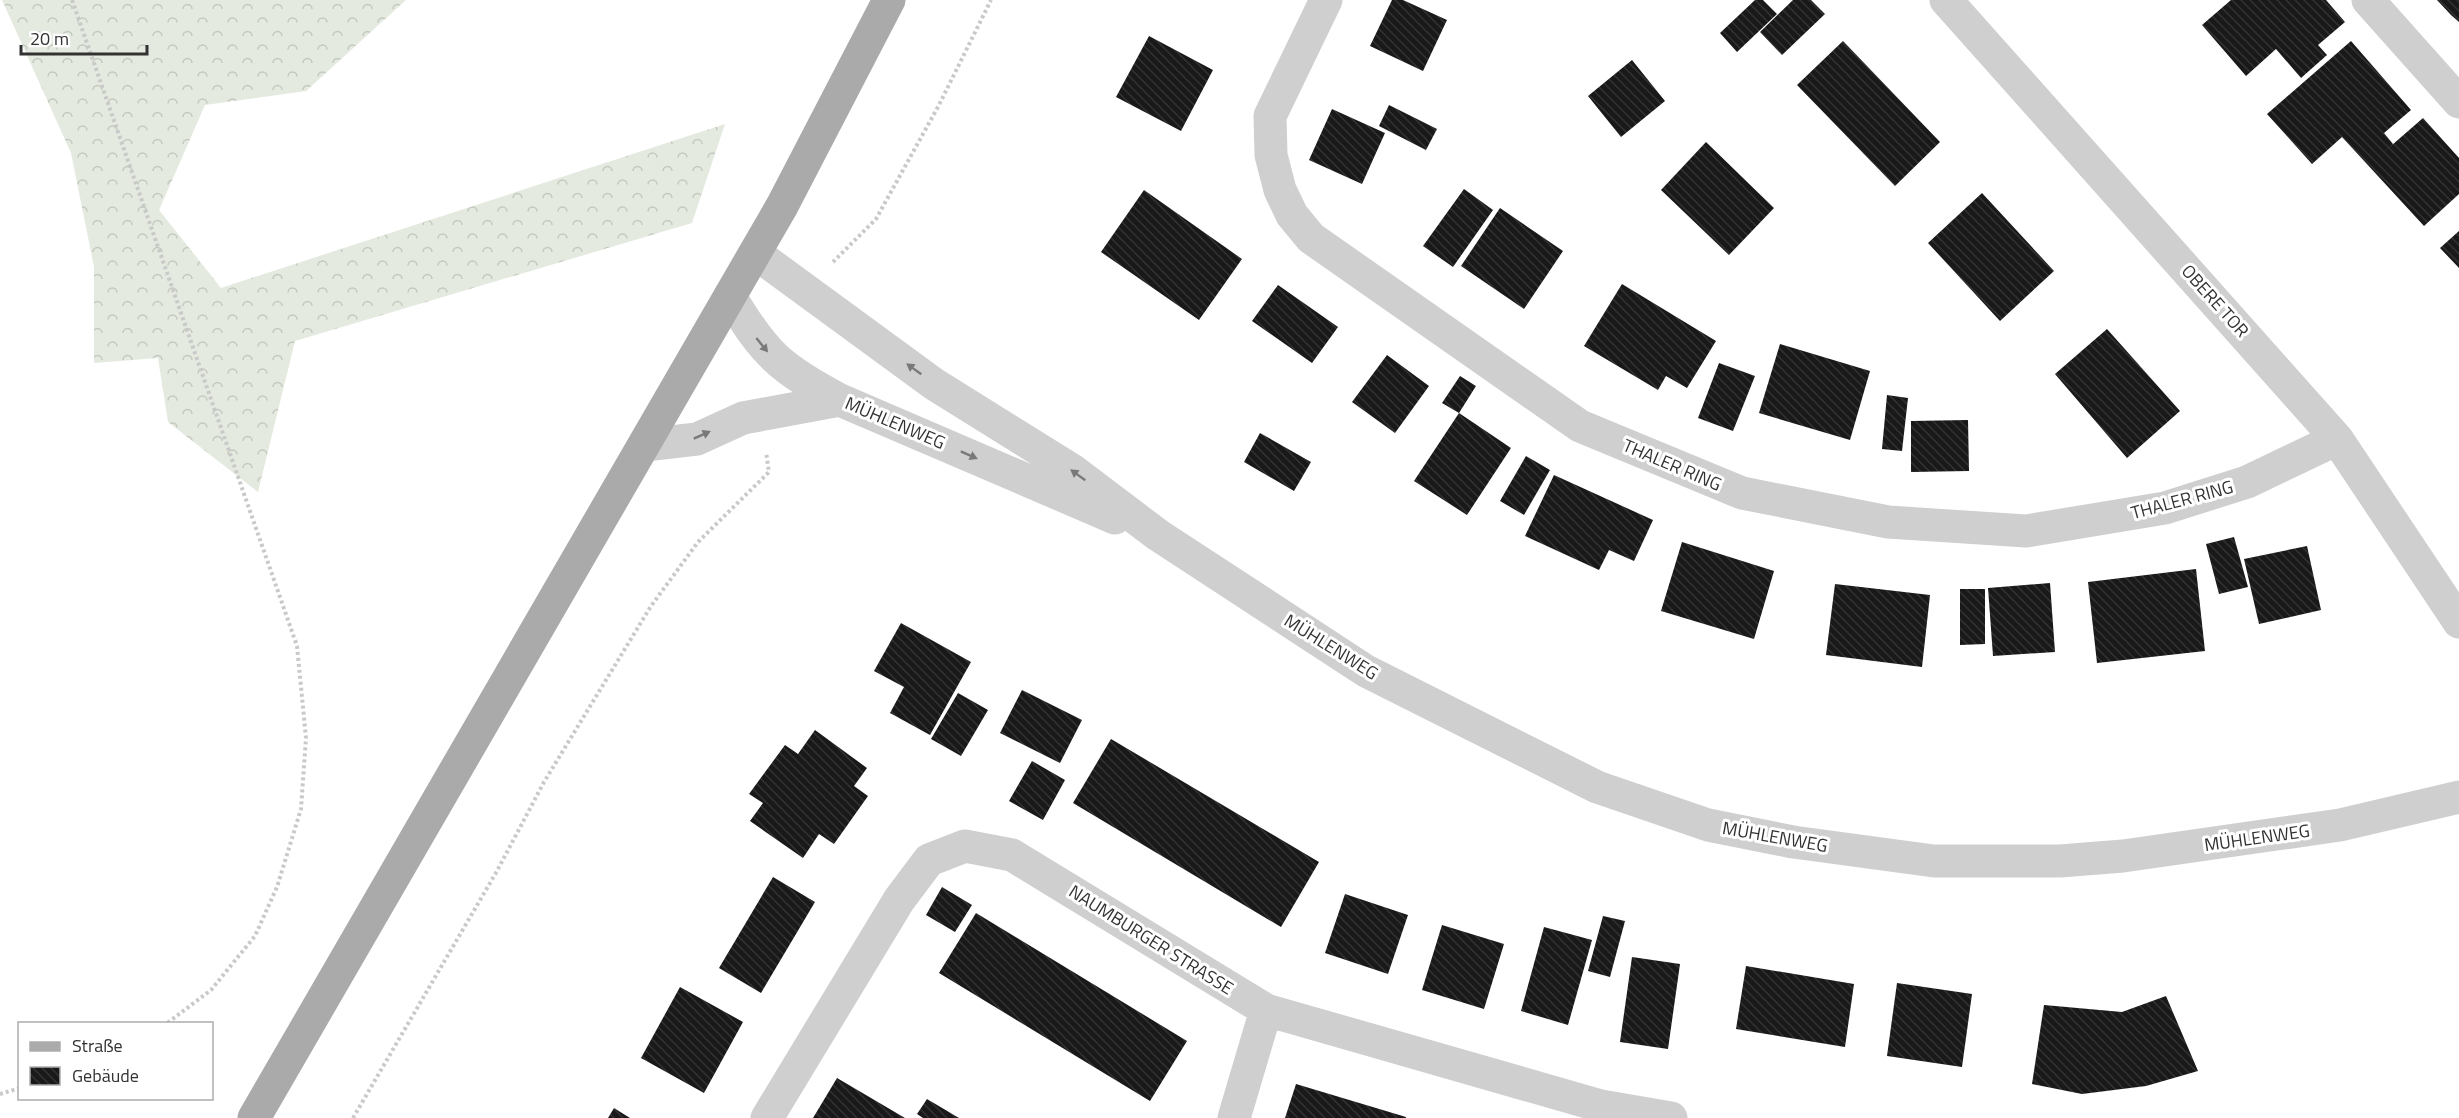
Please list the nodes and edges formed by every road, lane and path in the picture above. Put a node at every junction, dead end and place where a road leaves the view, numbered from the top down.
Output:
1 (72, 0) edge
2 (889, 0) edge
3 (991, 0) edge
4 (1326, 0) edge
5 (1946, 0) edge
6 (2368, 0) edge
7 (2459, 102) edge
8 (755, 253) junction
9 (809, 291) junction
10 (730, 296) junction
11 (840, 400) junction
12 (761, 414) junction
13 (2337, 438) junction
14 (645, 445) junction
15 (1158, 535) junction
16 (2459, 622) edge
17 (2459, 797) edge
18 (1266, 1010) junction
19 (166, 1022) edge
20 (18, 1089) edge
21 (0, 1094) edge
22 (1600, 1112) edge
23 (254, 1118) edge
24 (353, 1118) edge
25 (767, 1118) edge
26 (1234, 1118) edge
27 (1671, 1118) edge

1 - 19 path
2 - 8 main road
3 - 9 path
4 - 13 street, THALER RING
5 - 13 street, OBERE TOR
6 - 7 street
8 - 9 street, MÜHLENWEG
8 - 10 main road
15 -> 9 street, MÜHLENWEG
10 -> 11 street, MÜHLENWEG
10 - 14 main road
11 - 12 street
11 -> 15 street, MÜHLENWEG
14 -> 12 street
12 - 24 path
13 - 16 street, OBERE TOR
14 - 23 main road
15 - 17 street, MÜHLENWEG
18 - 22 street, NAUMBURGER STRASSE
18 - 25 street, NAUMBURGER STRASSE
18 - 26 street
20 - 21 path
22 - 27 street, NAUMBURGER STRASSE

